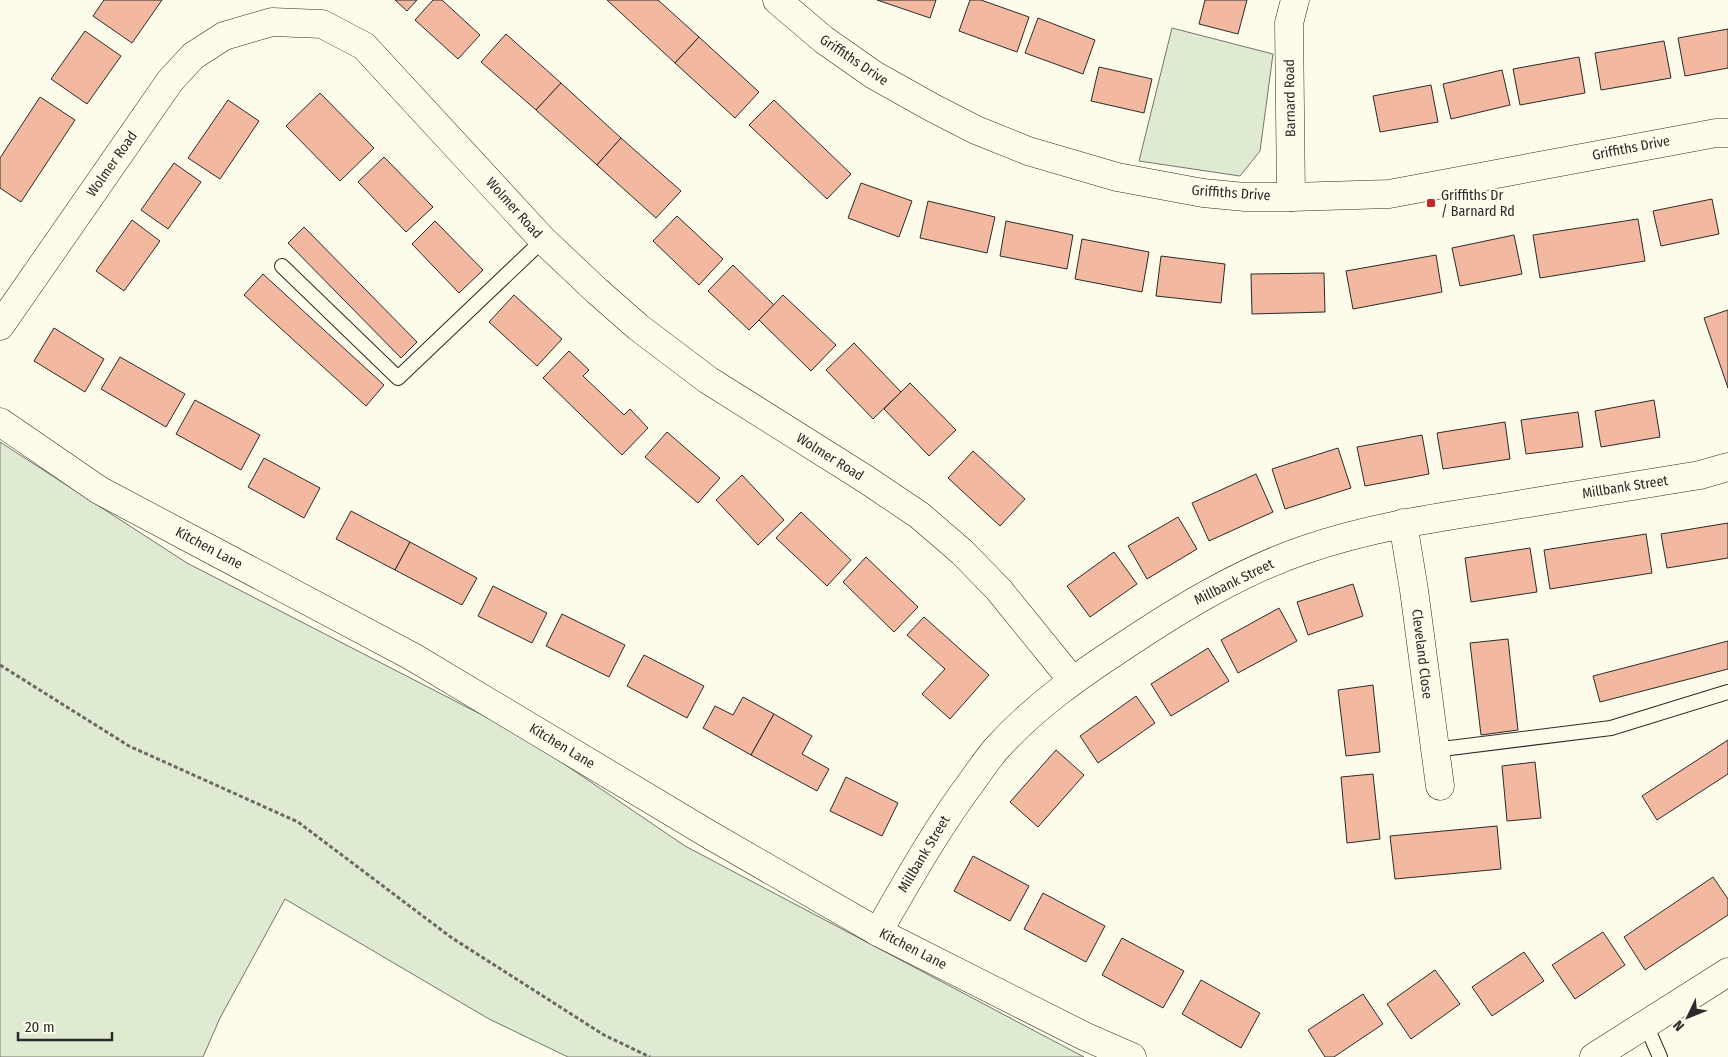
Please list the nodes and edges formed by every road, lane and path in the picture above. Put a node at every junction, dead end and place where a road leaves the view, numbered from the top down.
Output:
1 (777, 0) edge
2 (1295, 0) edge
3 (270, 11) edge
4 (1728, 132) edge
5 (1291, 197) junction
6 (543, 240) junction
7 (282, 266) dead end
8 (0, 326) edge
9 (0, 422) edge
10 (1728, 467) edge
11 (1402, 523) junction
12 (0, 665) edge
13 (1072, 680) junction
14 (1728, 692) edge
15 (1434, 750) junction
16 (1440, 786) dead end
17 (878, 932) junction
18 (1728, 972) edge
19 (1646, 1025) junction
20 (650, 1057) edge
21 (1132, 1057) edge
22 (1594, 1057) edge
23 (1660, 1057) edge

1 - 5 street, Griffiths Drive
2 - 5 street, Barnard Road
3 - 6 street, Wolmer Road
3 - 8 street, Wolmer Road
4 - 5 street, Griffiths Drive
6 - 7 lane
6 - 13 street, Wolmer Road
9 - 17 street, Kitchen Lane
10 - 11 street, Millbank Street
11 - 13 street, Millbank Street
11 - 15 street, Cleveland Close
12 - 20 path
13 - 17 street, Millbank Street
14 - 15 lane
15 - 16 street, Cleveland Close
17 - 21 street, Kitchen Lane
18 - 19 street
19 - 22 street
19 - 23 lane

